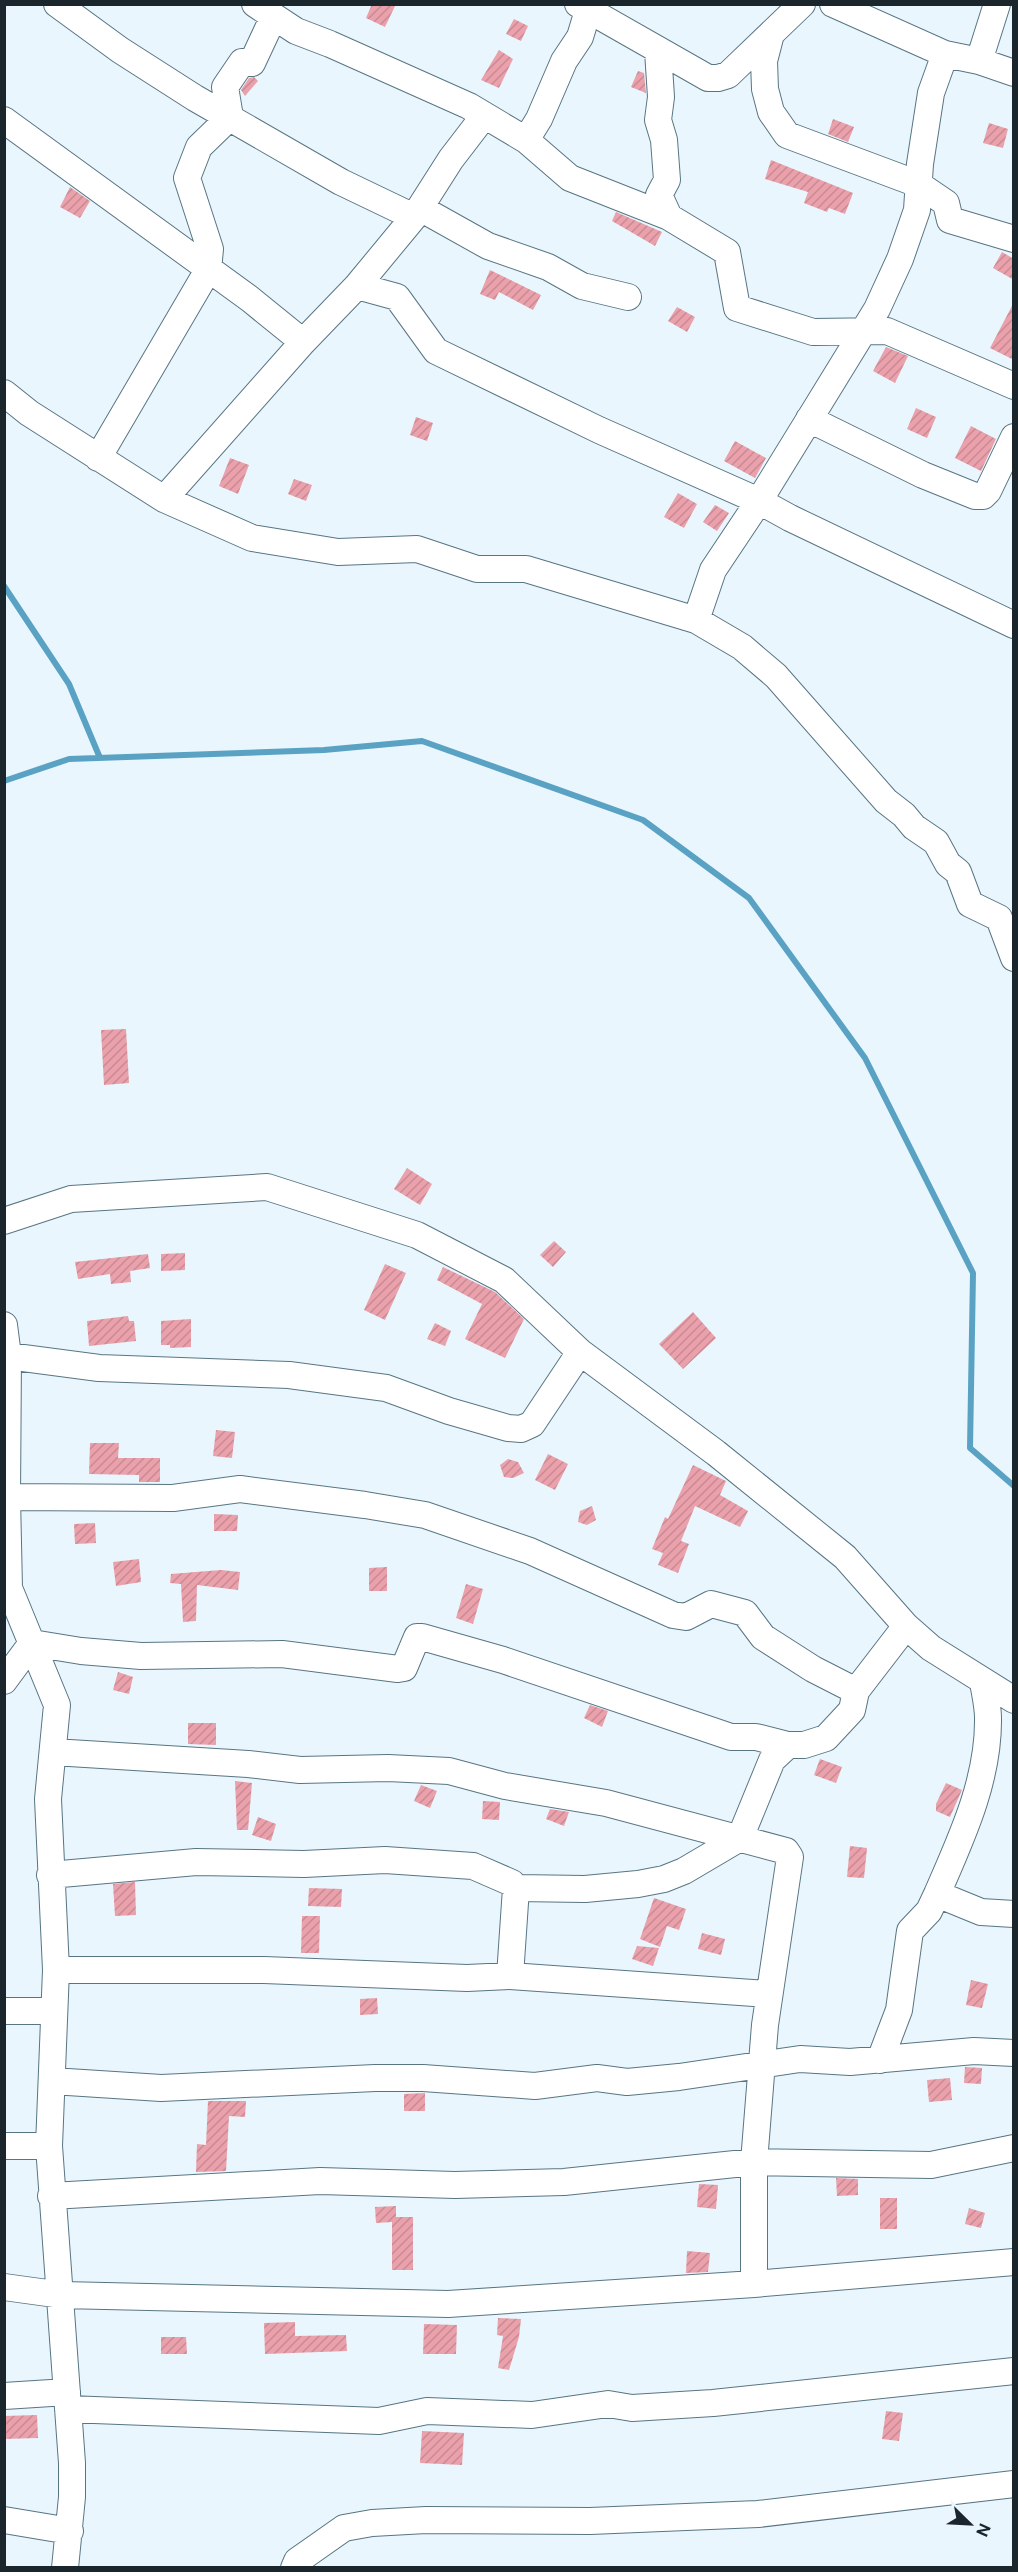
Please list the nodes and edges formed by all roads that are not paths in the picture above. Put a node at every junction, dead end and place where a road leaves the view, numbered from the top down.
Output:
1 (57, 4) edge
2 (802, 4) edge
3 (997, 4) edge
4 (585, 6) edge
5 (839, 6) edge
6 (264, 11) edge
7 (771, 34) junction
8 (658, 51) junction
9 (945, 54) junction
10 (979, 61) junction
11 (1014, 73) edge
12 (484, 116) junction
13 (230, 117) junction
14 (4, 120) edge
15 (526, 140) junction
16 (918, 184) junction
17 (417, 212) junction
18 (669, 217) junction
19 (1014, 239) edge
20 (208, 270) junction
21 (357, 286) junction
22 (628, 297) dead end
23 (862, 331) junction
24 (303, 342) junction
25 (1014, 386) edge
26 (4, 393) edge
27 (809, 419) junction
28 (1014, 437) edge
29 (98, 458) junction
30 (164, 499) junction
31 (759, 501) junction
32 (696, 620) junction
33 (1014, 625) edge
34 (1014, 958) edge
35 (4, 1221) edge
36 (4, 1325) edge
37 (580, 1352) junction
38 (8, 1356) junction
39 (6, 1448) edge
40 (7, 1497) junction
41 (906, 1626) junction
42 (32, 1643) junction
43 (4, 1681) edge
44 (983, 1682) junction
45 (856, 1691) junction
46 (1014, 1700) edge
47 (788, 1745) junction
48 (53, 1752) junction
49 (740, 1838) junction
50 (50, 1875) junction
51 (516, 1888) junction
52 (937, 1894) junction
53 (1014, 1914) edge
54 (56, 1970) junction
55 (510, 1976) junction
56 (768, 1994) junction
57 (4, 2011) edge
58 (53, 2011) junction
59 (1014, 2053) edge
60 (880, 2060) junction
61 (762, 2063) junction
62 (51, 2081) junction
63 (4, 2146) edge
64 (49, 2146) junction
65 (1014, 2148) edge
66 (754, 2162) junction
67 (51, 2196) junction
68 (1014, 2262) edge
69 (754, 2284) junction
70 (4, 2287) edge
71 (62, 2295) junction
72 (1014, 2371) edge
73 (4, 2396) edge
74 (68, 2401) junction
75 (1014, 2484) edge
76 (4, 2520) edge
77 (70, 2531) junction
78 (65, 2568) edge
79 (294, 2568) edge

1 - 13 street
2 - 7 street
3 - 10 street
4 - 8 street
4 - 15 street
5 - 9 street
6 - 12 street
6 - 13 street
7 - 8 street
7 - 16 street
8 - 18 street
9 - 10 street
9 - 16 street
10 - 11 street
12 - 15 street
12 - 17 street
13 - 17 street
13 - 20 street
14 - 20 street
15 - 18 street
16 - 19 street
16 - 23 street
17 - 21 street
17 - 22 street
18 - 23 street
20 - 24 street
20 - 29 street
21 - 24 street
21 - 31 street
23 - 25 street
23 - 27 street
24 - 30 street
26 - 29 street
27 - 28 street
27 - 31 street
29 - 30 street
30 - 32 street
31 - 32 street
31 - 33 street
32 - 34 street
35 - 37 street
36 - 38 street
37 - 38 street
37 - 41 street
38 - 39 street
39 - 40 street
40 - 42 street
40 - 45 street
41 - 44 street
41 - 45 street
42 - 43 street
42 - 47 street
42 - 48 street
44 - 46 street
44 - 52 street
45 - 47 street
47 - 49 street
48 - 49 street
48 - 50 street
49 - 51 street
49 - 56 street
50 - 51 street
50 - 54 street
51 - 55 street
52 - 53 street
52 - 60 street
54 - 55 street
54 - 58 street
55 - 56 street
56 - 61 street
57 - 58 street
58 - 62 street
59 - 60 street
60 - 61 street
61 - 62 street
61 - 66 street
62 - 64 street
63 - 64 street
64 - 67 street
65 - 66 street
66 - 67 street
66 - 69 street
67 - 71 street
68 - 69 street
69 - 71 street
70 - 71 street
71 - 74 street
72 - 74 street
73 - 74 street
74 - 77 street
75 - 79 street
76 - 77 street
77 - 78 street

